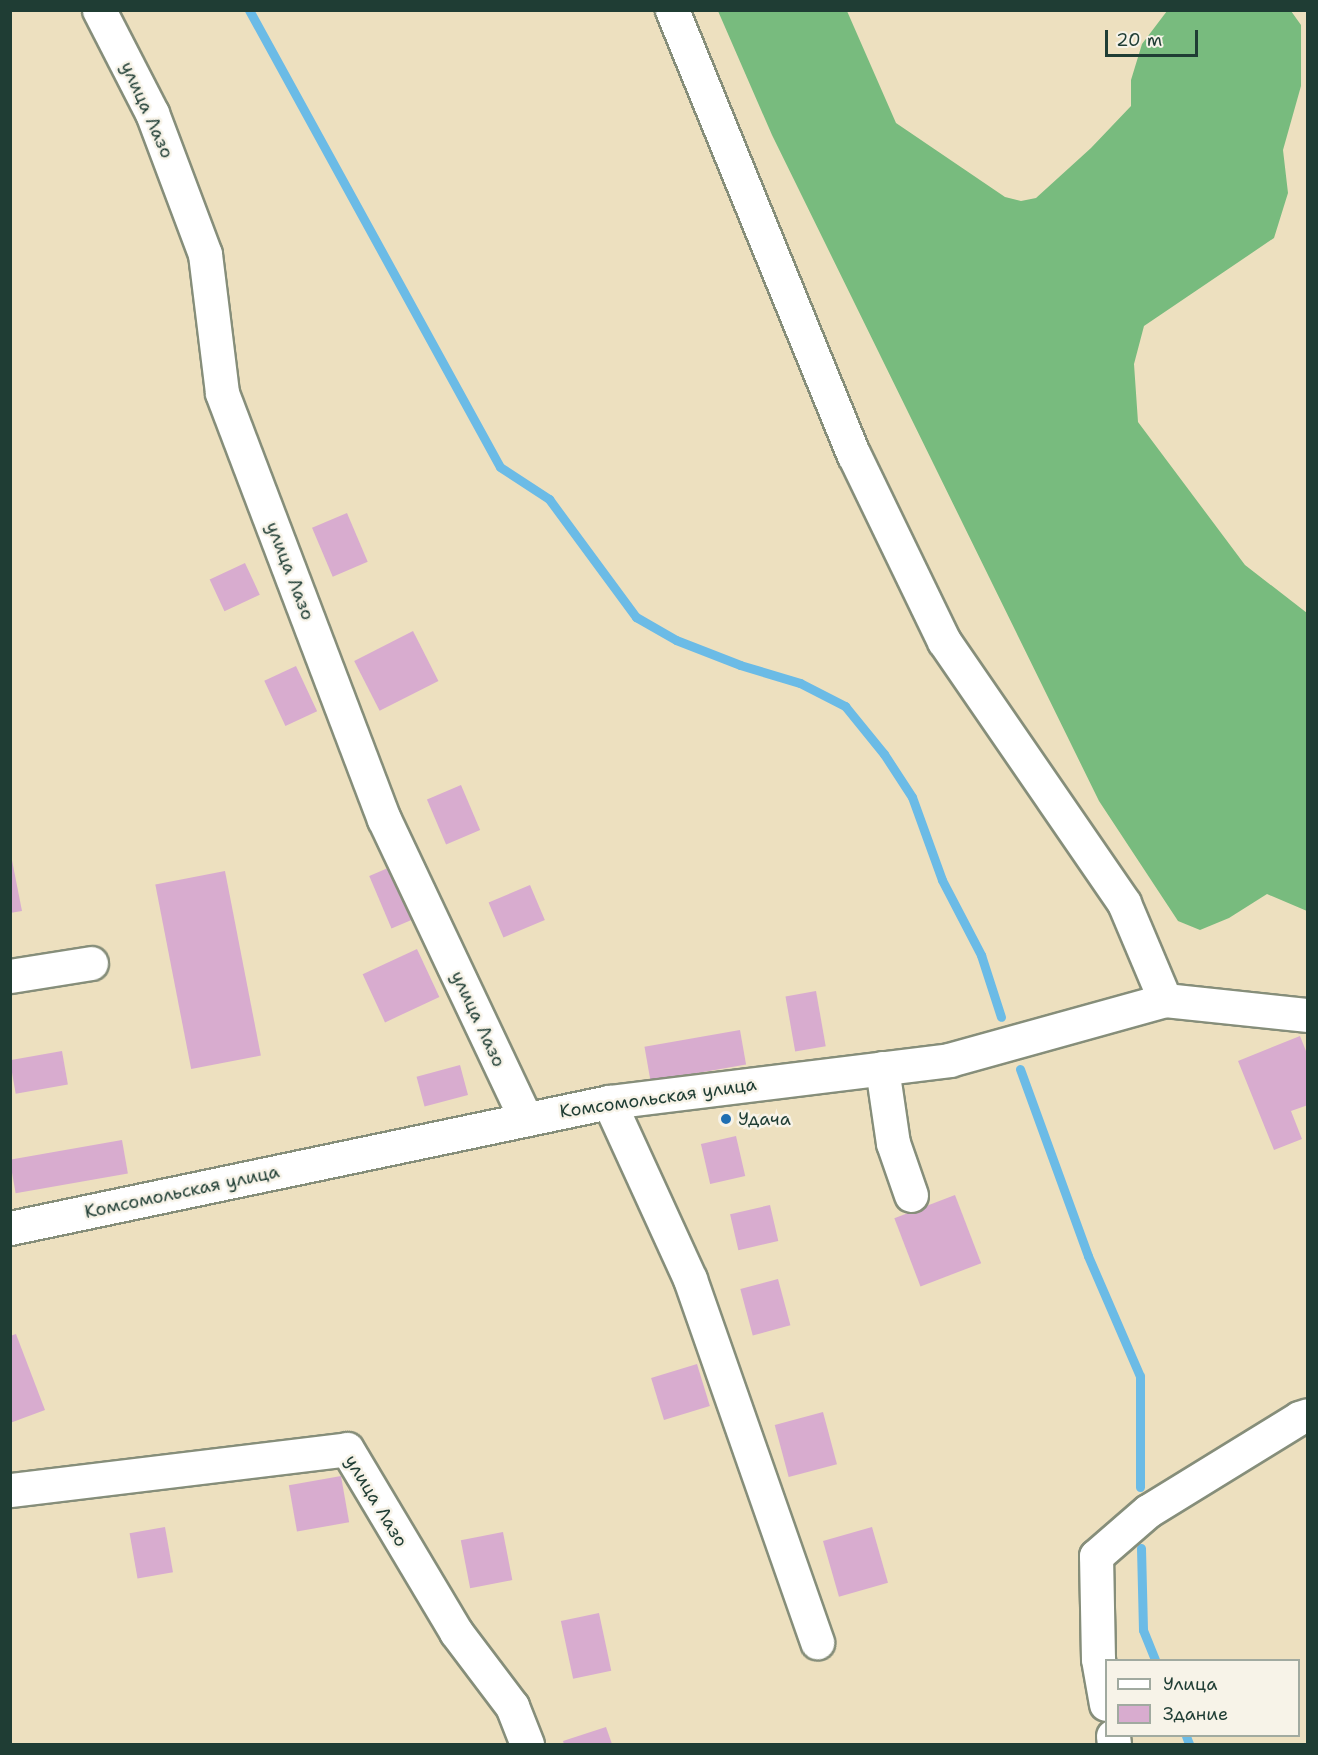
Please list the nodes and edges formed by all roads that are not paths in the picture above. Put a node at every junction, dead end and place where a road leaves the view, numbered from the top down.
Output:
1 (99, 10) edge
2 (672, 10) edge
3 (91, 963) dead end
4 (10, 976) edge
5 (1165, 1000) junction
6 (1308, 1015) edge
7 (882, 1068) junction
8 (609, 1102) junction
9 (526, 1119) junction
10 (911, 1196) dead end
11 (10, 1228) edge
12 (1308, 1415) edge
13 (10, 1490) edge
14 (817, 1642) dead end
15 (1105, 1694) edge
16 (527, 1744) edge

1 - 9 street, улица Лазо
2 - 5 street
3 - 4 street
5 - 6 street, Комсомольская улица
5 - 7 street, Комсомольская улица
7 - 8 street, Комсомольская улица
7 - 10 street
8 - 9 street, Комсомольская улица
8 - 14 street
9 - 11 street, Комсомольская улица
12 - 15 street
13 - 16 street, улица Лазо

